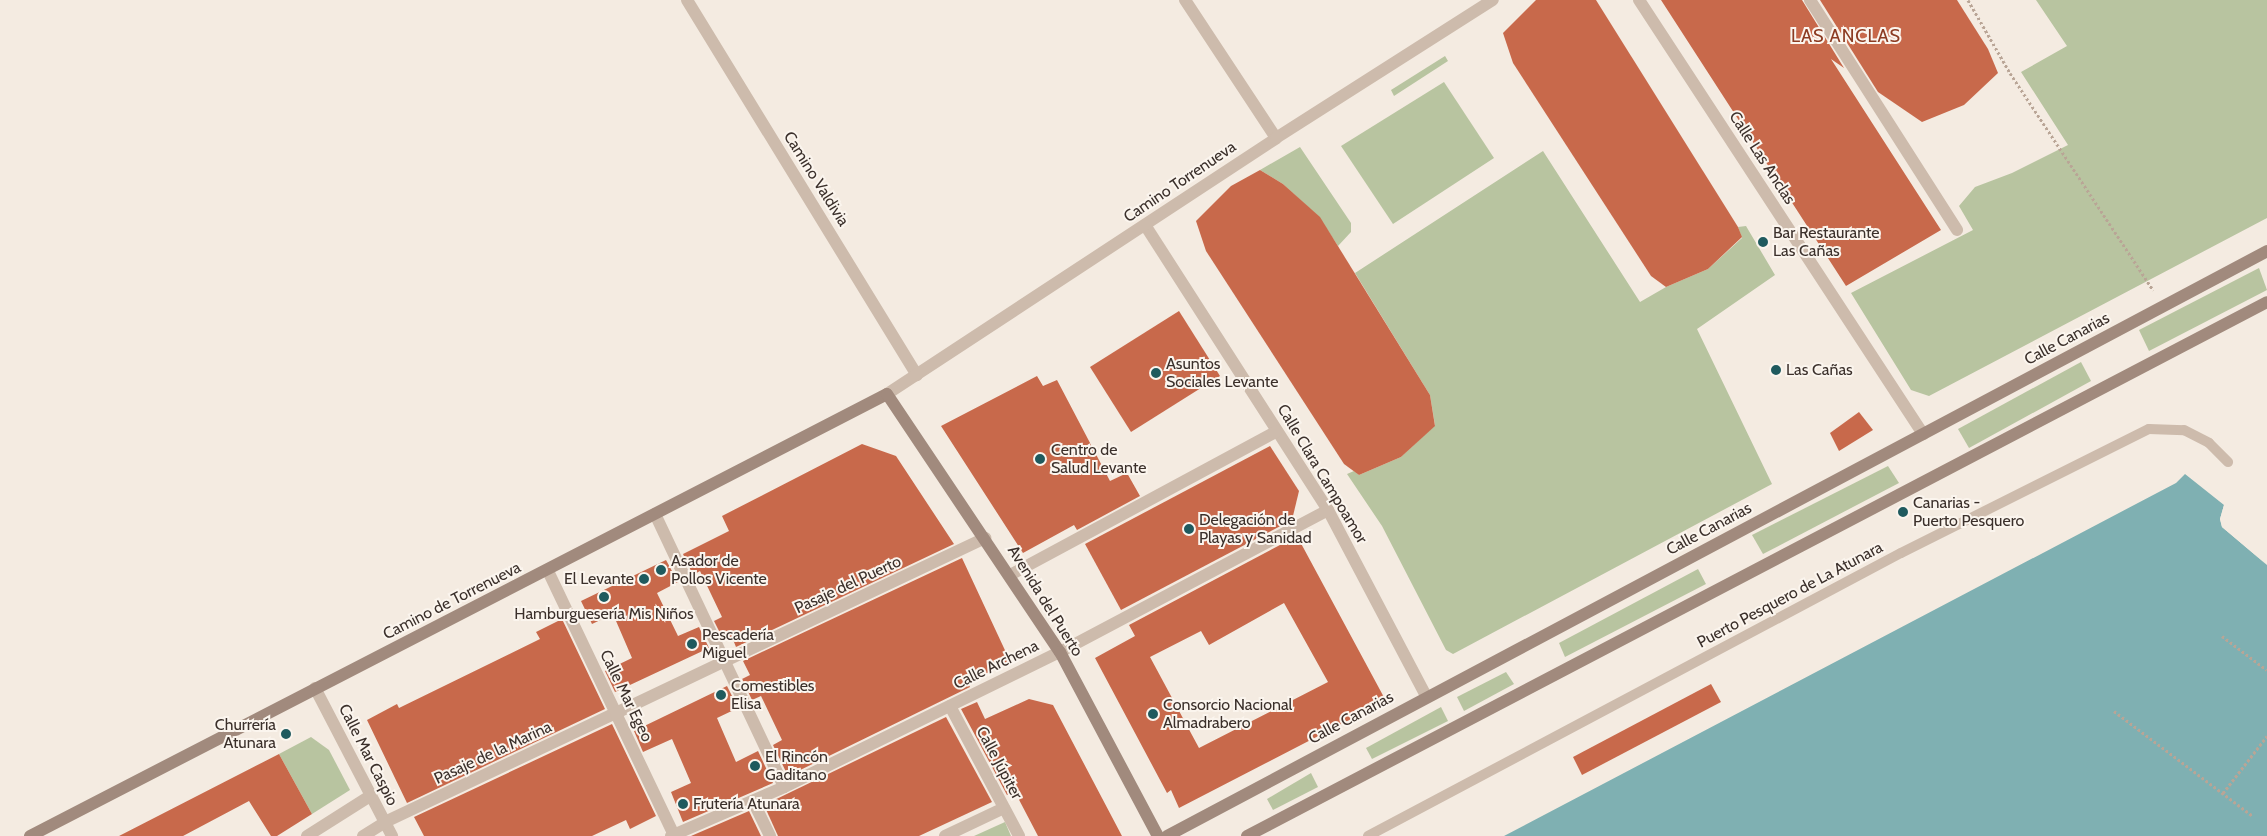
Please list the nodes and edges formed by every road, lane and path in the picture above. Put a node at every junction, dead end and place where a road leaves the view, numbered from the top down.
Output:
1 (687, 0) edge
2 (1185, 0) edge
3 (1493, 0) edge
4 (1639, 0) edge
5 (1810, 0) edge
6 (1968, 0) edge
7 (1276, 138) junction
8 (1145, 225) junction
9 (1957, 230) dead end
10 (2267, 251) edge
11 (2267, 302) edge
12 (2164, 305) junction
13 (917, 375) junction
14 (887, 394) junction
15 (1277, 431) junction
16 (1922, 434) junction
17 (2228, 462) dead end
18 (1328, 510) junction
19 (655, 514) junction
20 (985, 538) junction
21 (548, 571) junction
22 (1010, 575) junction
23 (2222, 636) dead end
24 (1060, 652) junction
25 (725, 661) junction
26 (2267, 670) edge
27 (315, 688) junction
28 (1426, 696) junction
29 (950, 706) junction
30 (2114, 711) dead end
31 (616, 713) junction
32 (2267, 736) edge
33 (784, 787) junction
34 (2223, 793) junction
35 (370, 796) junction
36 (753, 801) junction
37 (1004, 808) junction
38 (2253, 816) dead end
39 (384, 822) junction
40 (673, 835) edge
41 (30, 836) edge
42 (307, 836) edge
43 (363, 836) edge
44 (392, 836) edge
45 (770, 836) edge
46 (945, 836) edge
47 (1019, 836) edge
48 (1158, 836) edge
49 (1167, 836) edge
50 (1247, 836) edge
51 (1368, 836) edge

1 - 13 street, Camino Valdivia
2 - 7 street
3 - 7 street, Camino Torrenueva
4 - 16 street, Calle Las Anclas
5 - 9 street
6 - 12 path
7 - 8 street, Camino Torrenueva
8 - 13 street, Camino Torrenueva
8 - 15 street, Calle Clara Campoamor
10 - 12 main road, Calle Canarias
11 - 50 main road
12 - 16 main road, Calle Canarias
13 - 14 street, Camino Torrenueva
14 - 19 main road, Camino de Torrenueva
14 - 20 main road, Avenida del Puerto
15 - 18 street, Calle Clara Campoamor
15 - 22 street
16 - 28 main road, Calle Canarias
17 - 51 lane, Puerto Pesquero de La Atunara
18 - 24 street, Calle Archena
18 - 28 street, Calle Clara Campoamor
19 - 21 main road, Camino de Torrenueva
19 - 25 street
20 - 22 main road, Avenida del Puerto
20 - 25 street, Pasaje del Puerto
21 - 27 main road, Camino de Torrenueva
21 - 31 street, Calle Mar Egeo
22 - 24 main road, Avenida del Puerto
23 - 26 path
24 - 29 street, Calle Archena
24 - 48 main road, Avenida del Puerto
25 - 31 street, Pasaje del Puerto
25 - 33 street
27 - 35 street, Calle Mar Caspio
27 - 41 main road, Camino de Torrenueva
28 - 49 main road, Calle Canarias
29 - 33 street, Calle Archena
29 - 37 street, Calle Júpiter
30 - 34 path
31 - 39 street, Pasaje de la Marina
31 - 40 street, Calle Mar Egeo
32 - 34 path
33 - 36 street, Calle Archena
34 - 38 path
35 - 39 street, Calle Mar Caspio
35 - 42 street
36 - 40 street, Calle Archena
36 - 45 street
37 - 46 street
37 - 47 street, Calle Júpiter
39 - 43 street, Pasaje de la Marina
39 - 44 street, Calle Mar Caspio

